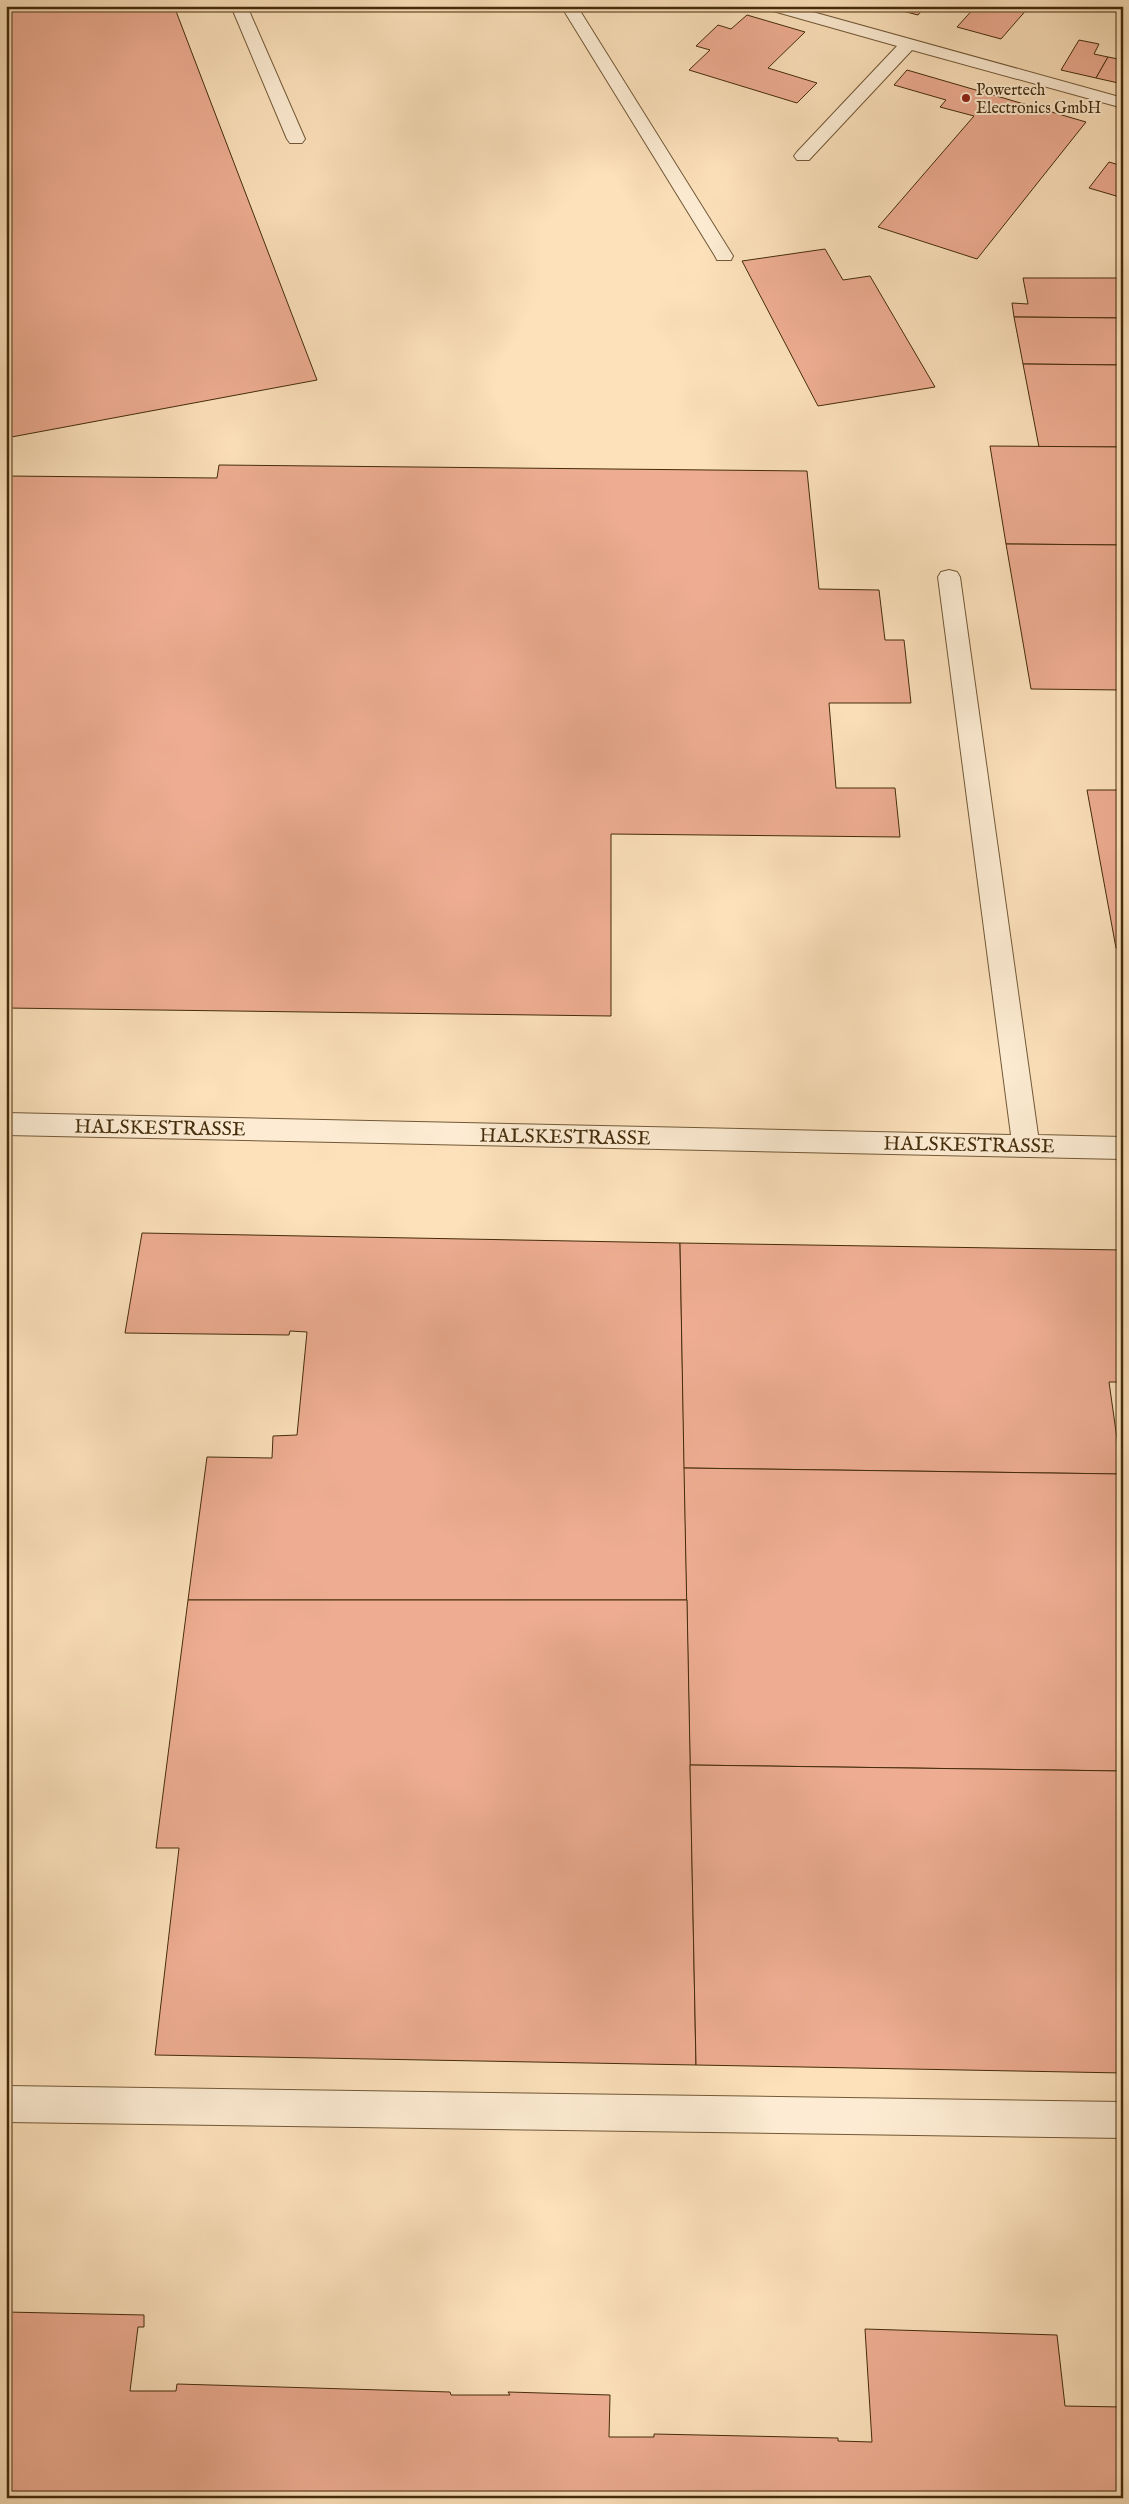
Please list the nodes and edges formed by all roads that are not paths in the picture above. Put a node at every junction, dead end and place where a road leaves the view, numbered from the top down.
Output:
1 (239, 6) edge
2 (569, 6) edge
3 (772, 6) edge
4 (908, 44) junction
5 (1123, 103) edge
6 (296, 139) dead end
7 (803, 156) dead end
8 (724, 256) dead end
9 (949, 577) dead end
10 (6, 1124) edge
11 (1026, 1146) junction
12 (1123, 1148) edge
13 (6, 2104) edge
14 (1123, 2120) edge

1 - 6 street
2 - 8 street
3 - 4 street
4 - 5 street
4 - 7 street
9 - 11 street
10 - 11 street, HALSKESTRASSE
11 - 12 street, HALSKESTRASSE
13 - 14 street

